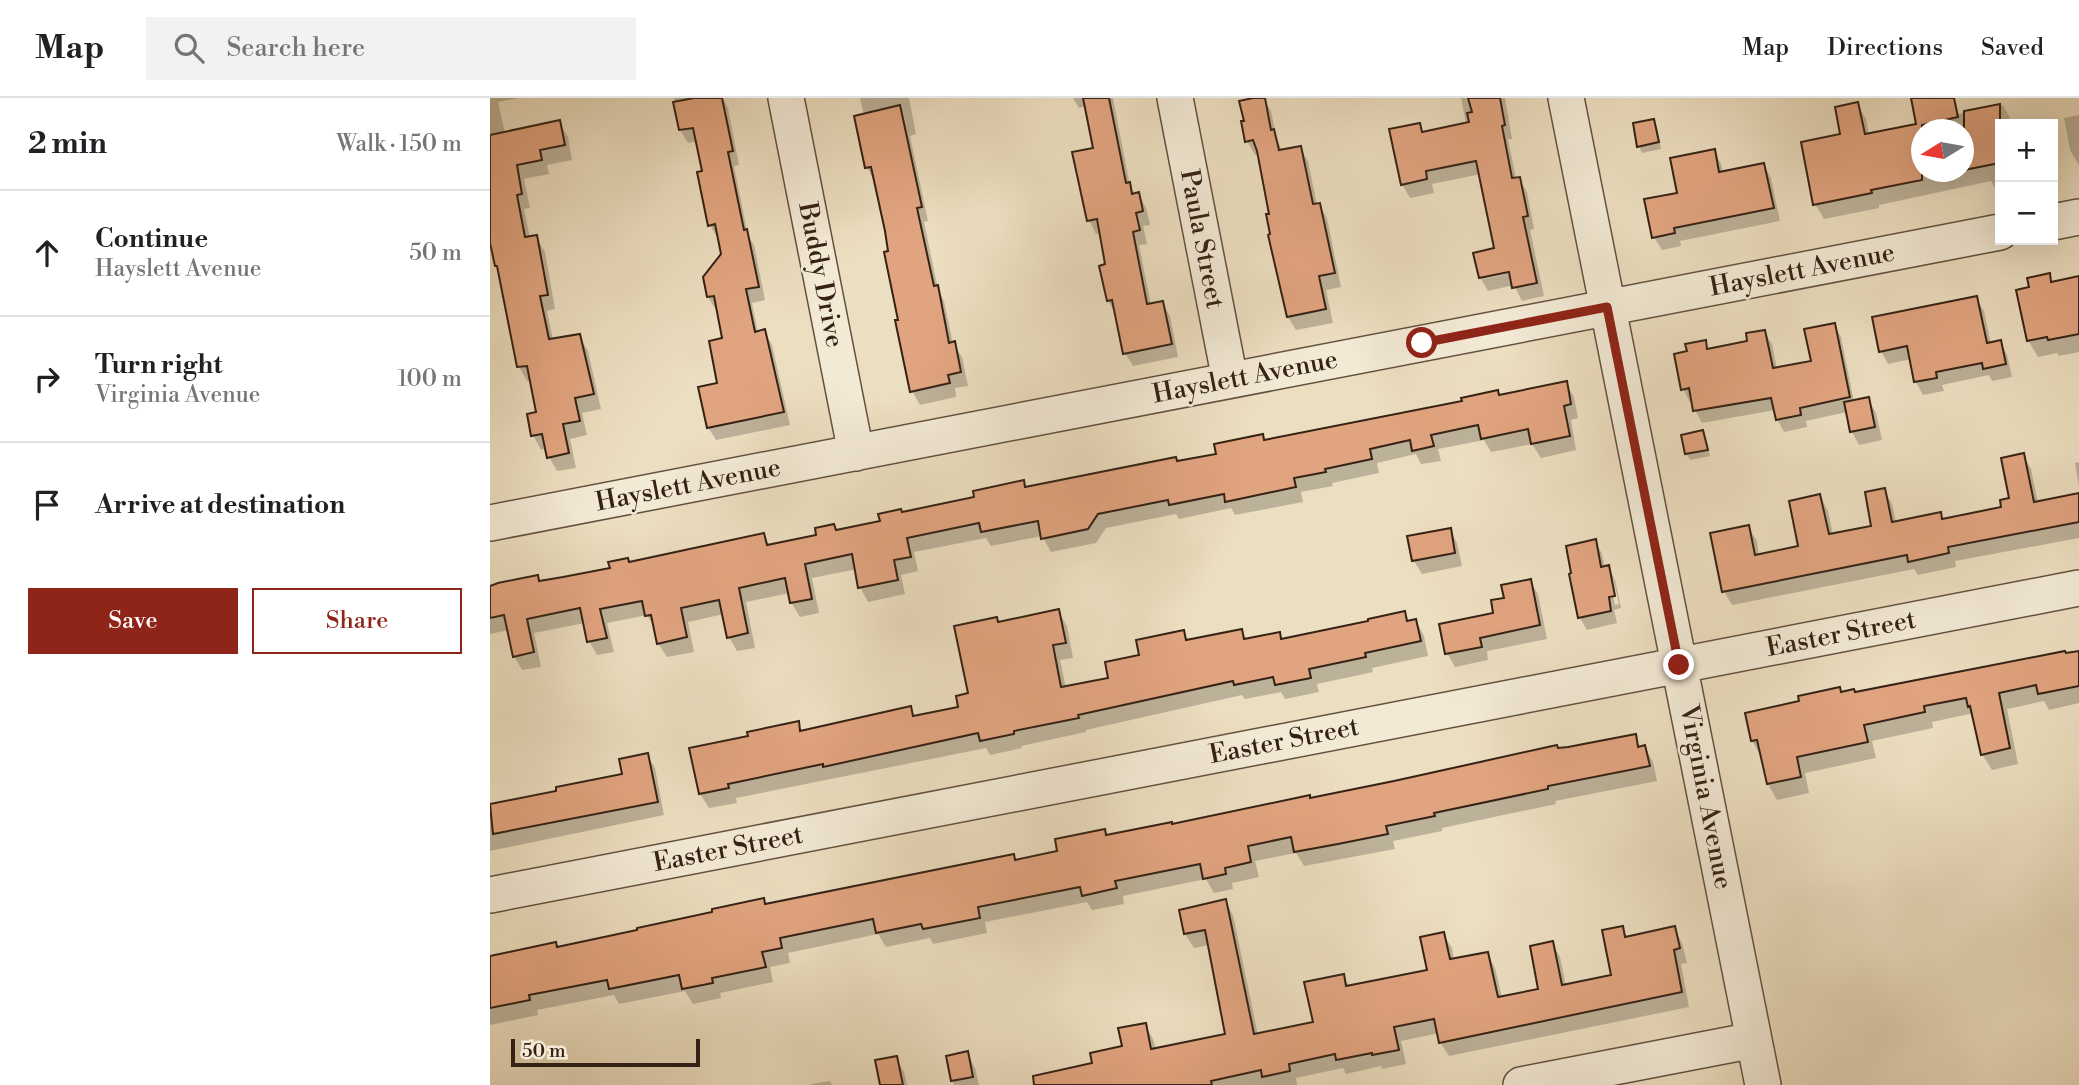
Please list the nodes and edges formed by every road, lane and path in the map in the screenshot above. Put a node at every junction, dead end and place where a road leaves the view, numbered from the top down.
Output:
1 (786, 98) edge
2 (1175, 98) edge
3 (1566, 98) edge
4 (2079, 217) edge
5 (2058, 221) edge
6 (1995, 233) edge
7 (1607, 307) junction
8 (1230, 380) junction
9 (856, 453) junction
10 (490, 523) edge
11 (2079, 588) edge
12 (1679, 665) junction
13 (490, 895) edge
14 (1754, 1040) junction
15 (1521, 1085) edge
16 (1763, 1085) edge

1 - 9 street, Buddy Drive
2 - 8 street, Paula Street
3 - 7 street, Virginia Avenue
4 - 5 street
6 - 7 street, Hayslett Avenue
7 - 8 street, Hayslett Avenue
7 - 12 street, Virginia Avenue
8 - 9 street, Hayslett Avenue
9 - 10 street, Hayslett Avenue
11 - 12 street, Easter Street
12 - 13 street, Easter Street
12 - 14 street, Virginia Avenue
14 - 15 street
14 - 16 street, Virginia Avenue

